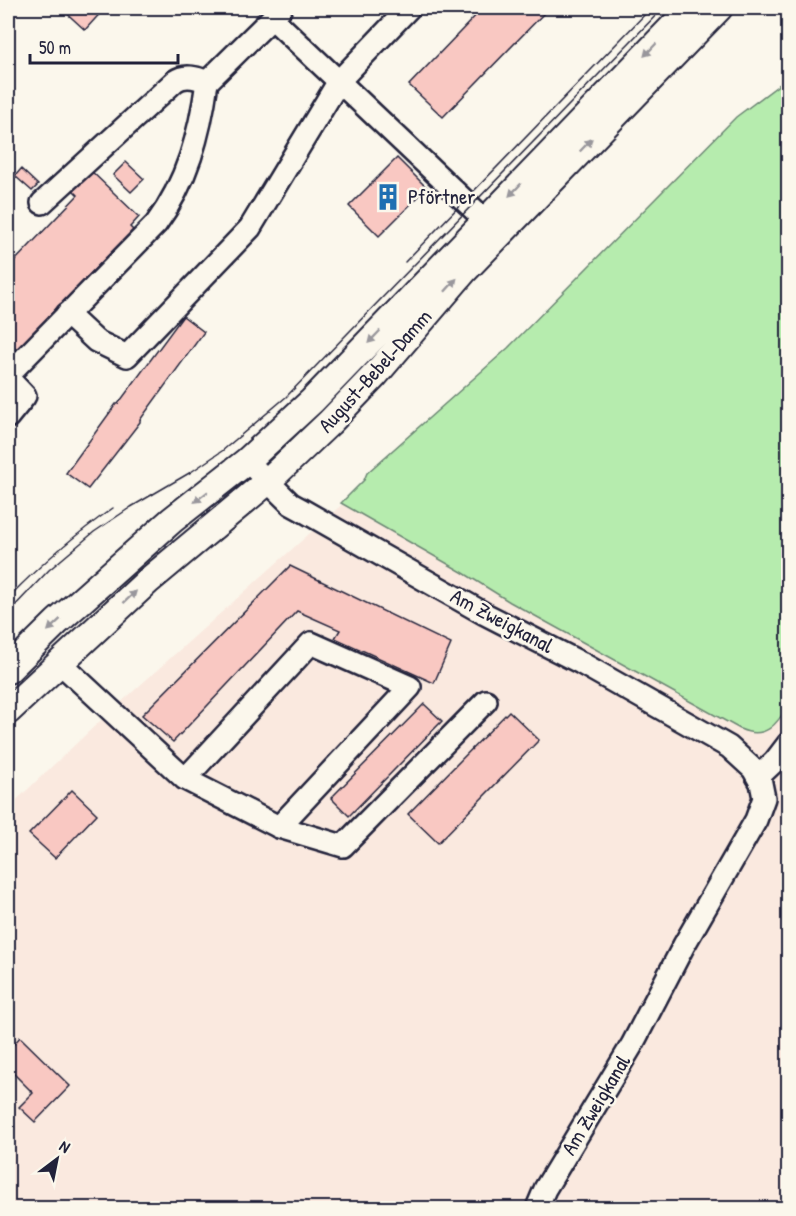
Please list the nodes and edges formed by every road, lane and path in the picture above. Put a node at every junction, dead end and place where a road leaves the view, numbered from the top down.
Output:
1 (408, 8) edge
2 (691, 8) edge
3 (719, 8) edge
4 (277, 13) edge
5 (339, 81) junction
6 (207, 82) junction
7 (42, 203) dead end
8 (486, 221) junction
9 (67, 314) junction
10 (8, 377) edge
11 (8, 417) edge
12 (248, 461) junction
13 (268, 481) junction
14 (59, 662) junction
15 (8, 670) edge
16 (486, 701) dead end
17 (8, 708) edge
18 (789, 744) edge
19 (758, 777) junction
20 (184, 779) junction
21 (279, 827) junction
22 (537, 1209) edge

1 - 5 street
2 -> 8 main road, August-Bebel-Damm
13 -> 3 main road, August-Bebel-Damm
4 - 5 street
4 - 6 street
5 - 8 street
5 - 9 street
6 - 7 street
6 - 9 street
8 -> 12 main road, August-Bebel-Damm
9 - 10 street
10 - 11 street
12 - 13 street, Am Zweigkanal
12 -> 15 main road, August-Bebel-Damm
14 -> 13 main road, August-Bebel-Damm
13 - 19 street, Am Zweigkanal
14 - 17 main road, August-Bebel-Damm
14 - 20 street
16 - 21 street
18 - 19 street
19 - 22 street, Am Zweigkanal
20 - 21 street
20 - 21 street

